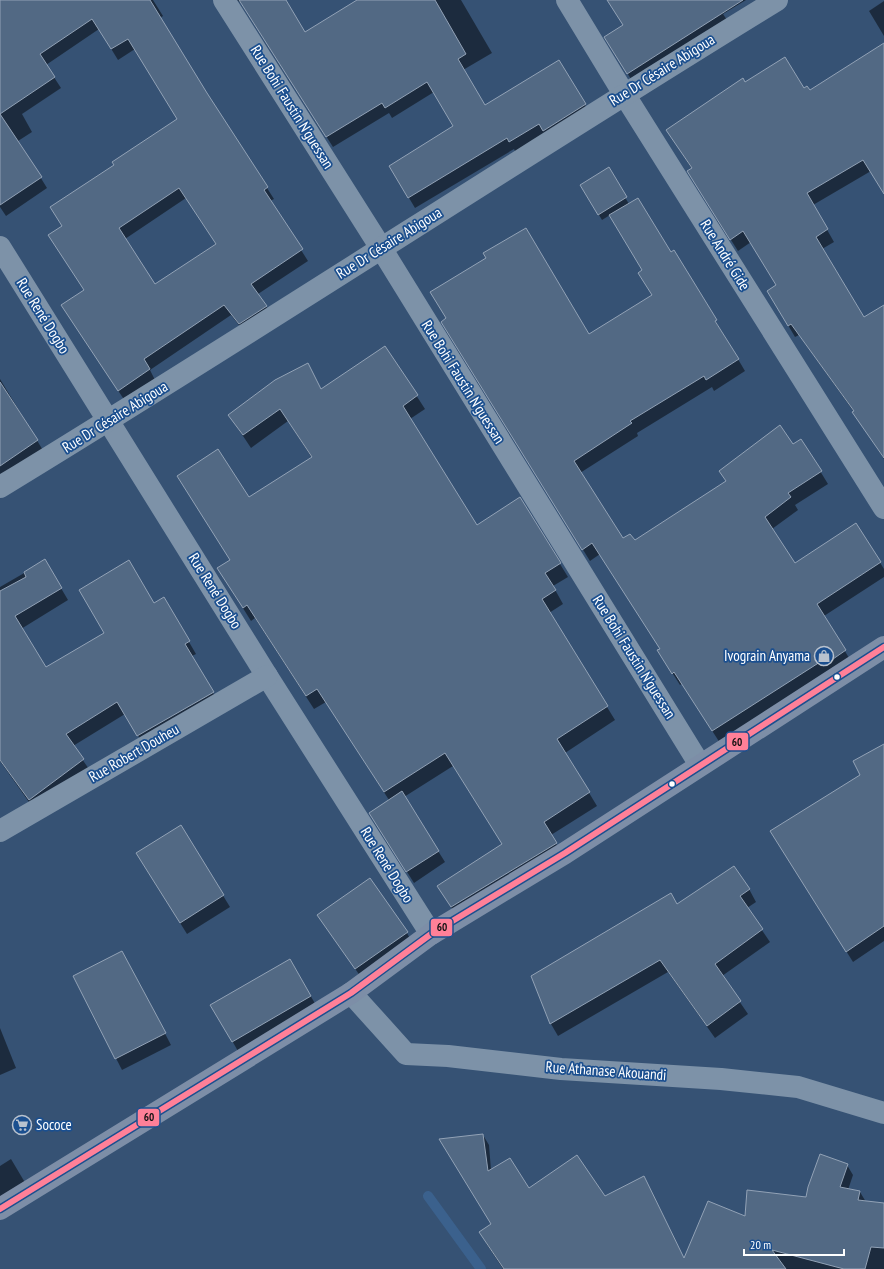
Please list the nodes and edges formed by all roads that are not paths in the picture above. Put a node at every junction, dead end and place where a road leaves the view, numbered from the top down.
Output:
1 (224, 0) edge
2 (567, 0) edge
3 (777, 0) edge
4 (624, 94) junction
5 (0, 247) edge
6 (381, 248) junction
7 (109, 421) junction
8 (0, 487) edge
9 (884, 508) edge
10 (884, 646) edge
11 (267, 676) junction
12 (700, 765) junction
13 (0, 831) edge
14 (431, 934) junction
15 (351, 994) junction
16 (879, 1108) edge
17 (0, 1209) edge

1 - 6 street, Rue Bohi Faustin N'guessan
2 - 4 street, Rue André Gide
3 - 4 street, Rue Dr Césaire Abigoua
4 - 6 street, Rue Dr Césaire Abigoua
4 - 9 street, Rue André Gide
5 - 7 street, Rue René Dogbo
6 - 7 street, Rue Dr Césaire Abigoua
6 - 12 street, Rue Bohi Faustin N'guessan
7 - 8 street, Rue Dr Césaire Abigoua
7 - 11 street, Rue René Dogbo
10 - 12 main road
11 - 13 street, Rue Robert Douheu
11 - 14 street, Rue René Dogbo
12 - 14 main road
14 - 15 main road
15 - 16 street, Rue Athanase Akouandi
15 - 17 main road

